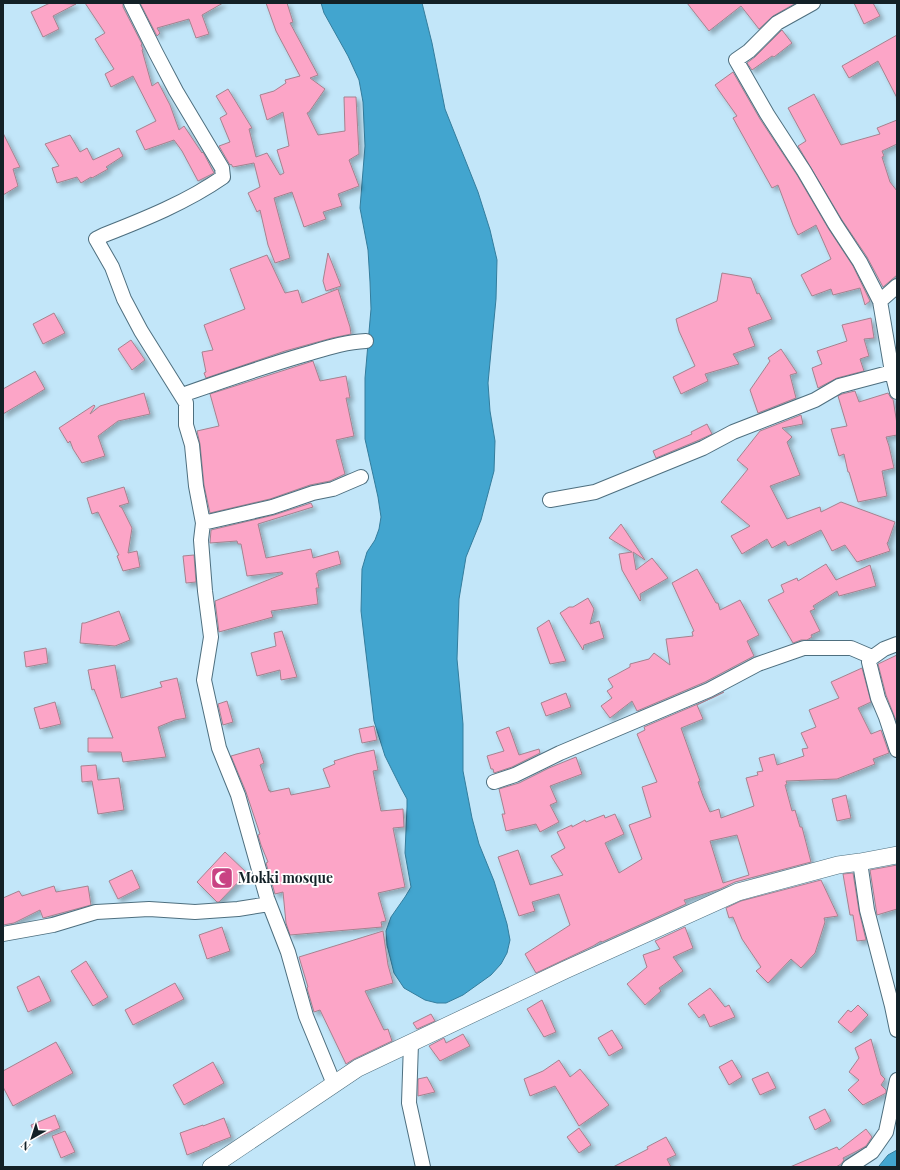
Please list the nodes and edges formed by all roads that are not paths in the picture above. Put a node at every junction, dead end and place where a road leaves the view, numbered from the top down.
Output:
1 (131, 3) edge
2 (812, 3) edge
3 (897, 286) edge
4 (880, 301) junction
5 (366, 340) dead end
6 (892, 372) junction
7 (897, 392) edge
8 (182, 396) junction
9 (361, 477) dead end
10 (550, 500) dead end
11 (202, 523) junction
12 (897, 644) edge
13 (872, 657) junction
14 (897, 750) edge
15 (494, 782) dead end
16 (897, 855) edge
17 (860, 862) junction
18 (270, 904) junction
19 (3, 934) edge
20 (897, 1030) edge
21 (411, 1043) junction
22 (897, 1080) edge
23 (334, 1084) junction
24 (211, 1167) edge
25 (422, 1167) edge
26 (849, 1167) edge

1 - 8 street
2 - 4 street
3 - 4 street
4 - 6 street
5 - 8 street
6 - 7 street
6 - 10 street
8 - 11 street
9 - 11 street
11 - 18 street
12 - 13 street
13 - 14 street
13 - 15 street
16 - 17 street
17 - 20 street
17 - 21 street
18 - 19 street
18 - 23 street
21 - 23 street
21 - 25 street
22 - 26 street
23 - 24 street

